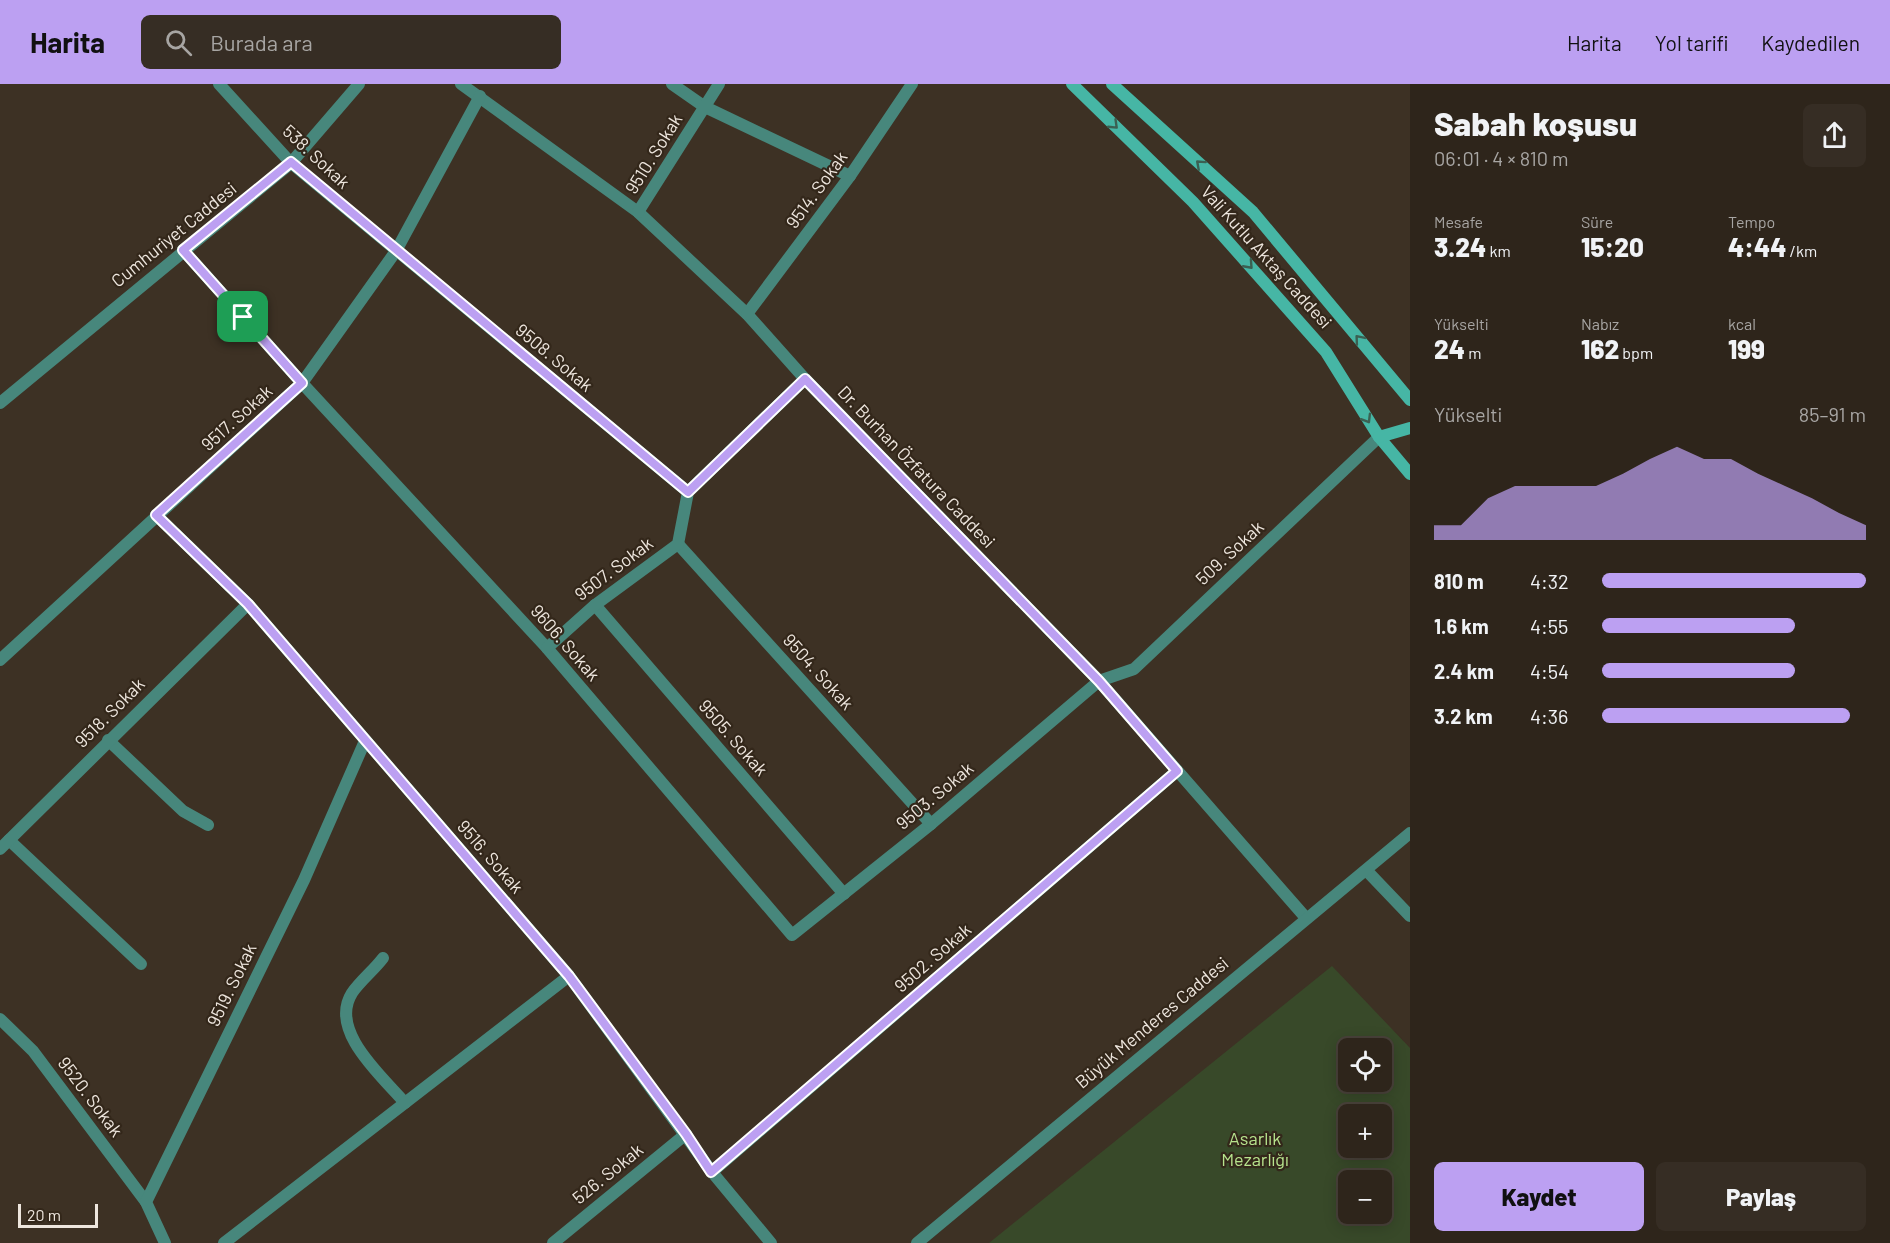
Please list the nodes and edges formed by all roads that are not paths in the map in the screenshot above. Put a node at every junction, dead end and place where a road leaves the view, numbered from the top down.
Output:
1 (219, 84) edge
2 (359, 84) edge
3 (461, 84) edge
4 (672, 84) edge
5 (719, 84) edge
6 (912, 84) edge
7 (1072, 84) edge
8 (1112, 84) edge
9 (480, 96) junction
10 (705, 107) junction
11 (291, 162) junction
12 (850, 176) junction
13 (638, 212) junction
14 (183, 250) junction
15 (396, 251) junction
16 (747, 314) junction
17 (805, 379) junction
18 (302, 383) junction
19 (1410, 400) edge
20 (0, 403) edge
21 (1410, 428) edge
22 (1379, 437) junction
23 (1410, 474) edge
24 (688, 492) junction
25 (156, 515) junction
26 (678, 544) junction
27 (248, 604) junction
28 (595, 605) junction
29 (547, 648) junction
30 (0, 660) edge
31 (1099, 681) junction
32 (108, 740) junction
33 (365, 741) junction
34 (1177, 771) junction
35 (931, 824) junction
36 (208, 825) dead end
37 (1410, 833) edge
38 (4, 845) edge
39 (1367, 871) junction
40 (844, 894) junction
41 (1410, 916) edge
42 (1306, 918) junction
43 (792, 935) joint
44 (383, 958) dead end
45 (141, 964) dead end
46 (569, 976) junction
47 (0, 1019) edge
48 (405, 1103) junction
49 (686, 1134) junction
50 (711, 1172) junction
51 (146, 1202) junction
52 (165, 1243) edge
53 (224, 1243) edge
54 (553, 1243) edge
55 (771, 1243) edge
56 (917, 1243) edge

1 - 11 street, 538. Sokak
2 - 11 street, Cumhuriyet Caddesi
3 - 9 street, Dr. Burhan Özfatura Caddesi
4 - 10 street
5 - 10 street, 9510. Sokak
6 - 12 street, 9514. Sokak
7 -> 22 street, Vali Kutlu Aktaş Caddesi
19 -> 8 street, Vali Kutlu Aktaş Caddesi
9 - 13 street, Dr. Burhan Özfatura Caddesi
9 - 15 street, 9517. Sokak
10 - 12 street
10 - 13 street, 9510. Sokak
11 - 14 street, Cumhuriyet Caddesi
11 - 15 street, 538. Sokak
12 - 16 street, 9514. Sokak
13 - 16 street, Dr. Burhan Özfatura Caddesi
14 - 18 street, 9606. Sokak
14 - 20 street, Cumhuriyet Caddesi
15 - 18 street, 9517. Sokak
15 - 24 street, 9508. Sokak
16 - 17 street, Dr. Burhan Özfatura Caddesi
17 - 24 street
17 - 31 street, Dr. Burhan Özfatura Caddesi
18 - 25 street, 9517. Sokak
18 - 29 street, 9606. Sokak
21 - 22 street
22 - 23 street, Vali Kutlu Aktaş Caddesi
22 - 31 street, 509. Sokak
24 - 26 street, 9507. Sokak
25 - 27 street, 9516. Sokak
25 - 30 street, 9517. Sokak
26 - 28 street, 9507. Sokak
26 - 35 street, 9504. Sokak
27 - 32 street, 9518. Sokak
27 - 33 street, 9516. Sokak
28 - 29 street, 9507. Sokak
28 - 40 street, 9505. Sokak
29 - 43 street, 9606. Sokak
31 - 34 street, Dr. Burhan Özfatura Caddesi
31 - 35 street, 9503. Sokak
32 - 36 street
32 - 38 street, 9518. Sokak
33 - 46 street, 9516. Sokak
33 - 51 street, 9519. Sokak
34 - 42 street, Dr. Burhan Özfatura Caddesi
34 - 50 street, 9502. Sokak
35 - 40 street, 9503. Sokak
37 - 39 street, Büyük Menderes Caddesi
38 - 45 street
39 - 41 street
39 - 42 street, Büyük Menderes Caddesi
40 - 43 street, 9503. Sokak
42 - 56 street, Büyük Menderes Caddesi
44 - 48 street
46 - 48 street
46 - 49 street, 9516. Sokak
47 - 51 street, 9520. Sokak
48 - 53 street
49 - 50 street, 9516. Sokak
49 - 54 street, 526. Sokak
50 - 55 street, 9516. Sokak
51 - 52 street

